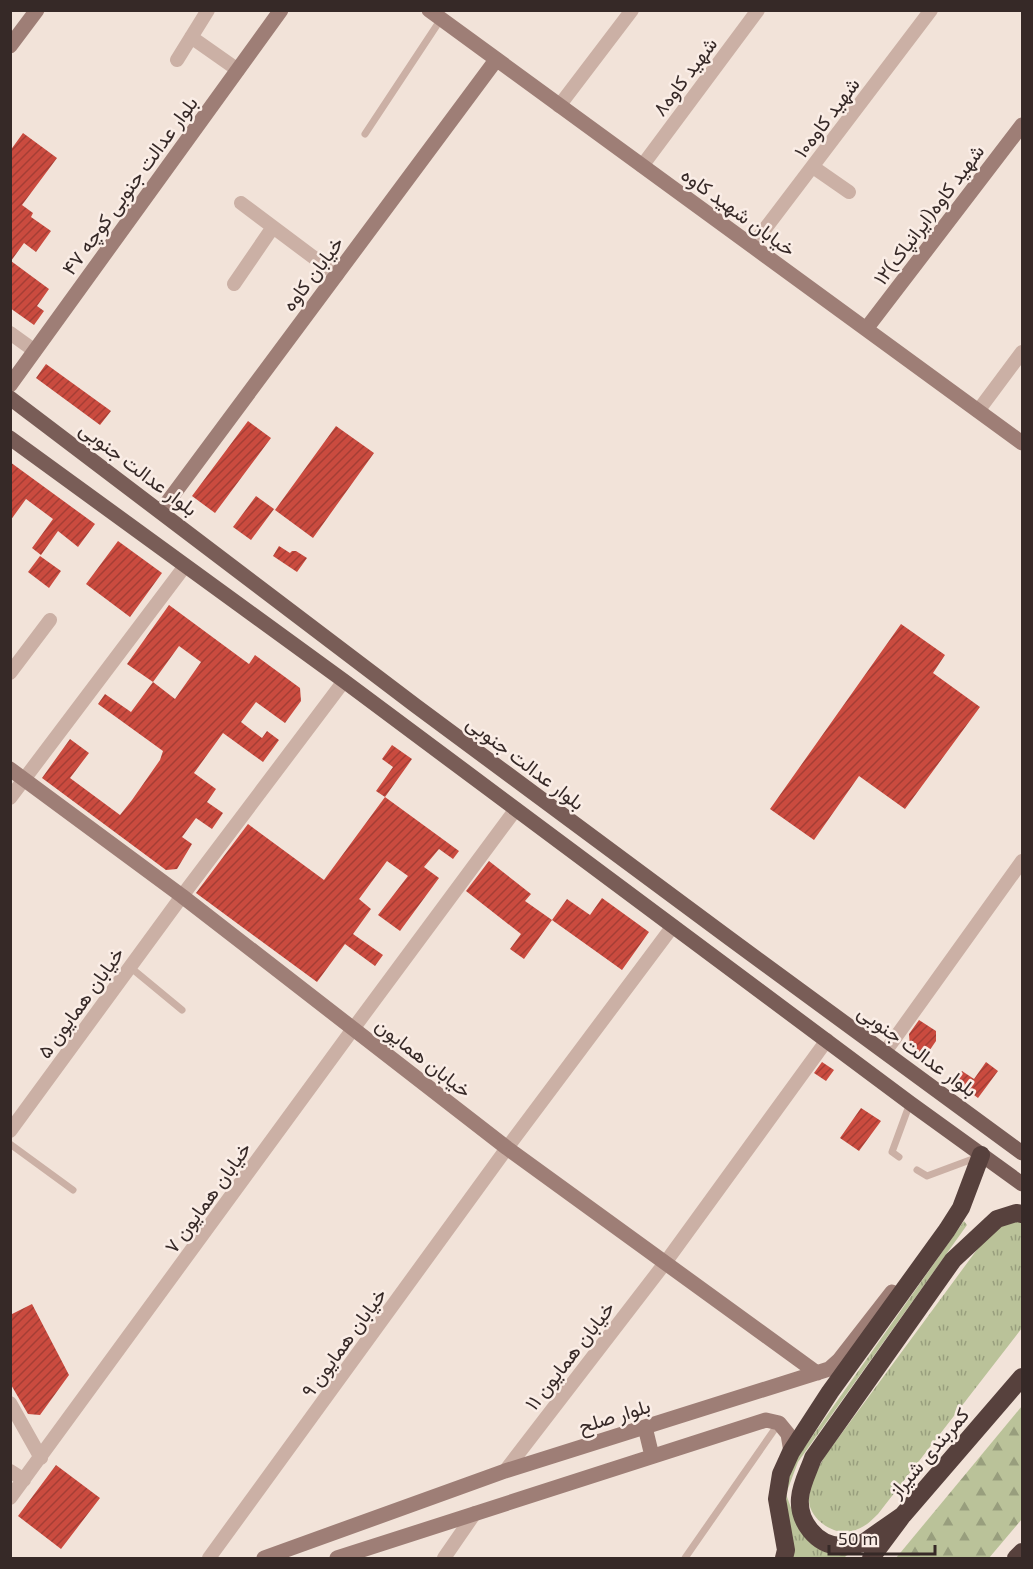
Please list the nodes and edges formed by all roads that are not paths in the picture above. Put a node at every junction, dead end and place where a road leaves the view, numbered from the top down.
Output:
1 (37, 10) edge
2 (208, 10) edge
3 (281, 10) edge
4 (632, 10) edge
5 (925, 12) edge
6 (434, 13) edge
7 (750, 13) edge
8 (191, 37) junction
9 (10, 46) edge
10 (177, 60) dead end
11 (496, 60) junction
12 (238, 70) junction
13 (559, 106) junction
14 (1023, 125) edge
15 (365, 134) dead end
16 (642, 166) junction
17 (813, 167) junction
18 (849, 192) dead end
19 (241, 203) dead end
20 (273, 227) junction
21 (752, 246) junction
22 (337, 275) junction
23 (234, 284) dead end
24 (866, 329) junction
25 (10, 333) edge
26 (35, 351) junction
27 (1023, 352) edge
28 (10, 385) edge
29 (10, 398) edge
30 (978, 411) junction
31 (10, 438) edge
32 (1023, 443) edge
33 (161, 511) junction
34 (185, 566) junction
35 (50, 620) dead end
36 (10, 673) edge
37 (344, 681) junction
38 (416, 706) junction
39 (402, 725) junction
40 (10, 769) edge
41 (24, 779) junction
42 (10, 798) edge
43 (516, 809) junction
44 (1023, 861) edge
45 (182, 896) junction
46 (672, 926) junction
47 (130, 967) junction
48 (182, 1010) dead end
49 (353, 1029) junction
50 (827, 1040) junction
51 (885, 1052) junction
52 (910, 1103) junction
53 (12, 1124) edge
54 (10, 1144) edge
55 (507, 1148) junction
56 (1022, 1152) edge
57 (981, 1155) junction
58 (899, 1157) dead end
59 (917, 1170) dead end
60 (1023, 1185) edge
61 (73, 1190) dead end
62 (1023, 1214) edge
63 (934, 1249) junction
64 (665, 1263) junction
65 (817, 1373) junction
66 (1023, 1377) edge
67 (10, 1403) edge
68 (779, 1423) junction
69 (645, 1427) junction
70 (791, 1452) junction
71 (652, 1456) junction
72 (40, 1458) junction
73 (10, 1471) edge
74 (505, 1471) junction
75 (24, 1480) junction
76 (10, 1498) edge
77 (475, 1513) junction
78 (903, 1515) junction
79 (1023, 1552) edge
80 (209, 1558) edge
81 (264, 1558) edge
82 (337, 1558) edge
83 (444, 1558) edge
84 (685, 1558) edge
85 (784, 1558) edge
86 (871, 1558) edge
87 (1016, 1558) edge

1 - 9 street
2 - 8 street
3 - 12 street, بلوار عدالت جنوبی کوچه ۴۷
4 - 13 street
5 - 17 street, شهید کاوه۱۰
6 - 11 street, خیابان شهید کاوه
6 - 15 lane
7 - 16 street, شهید کاوه۸
8 - 10 street
8 - 12 street
11 - 13 street, خیابان شهید کاوه
11 - 22 street, خیابان کاوه
12 - 26 street, بلوار عدالت جنوبی کوچه ۴۷
13 - 16 street, خیابان شهید کاوه
14 - 24 street, ۱۲شهید کاوه(ایرانپاک)
16 - 21 street, خیابان شهید کاوه
17 - 18 street
17 - 21 street, شهید کاوه۱۰
19 - 20 street
20 - 22 street
20 - 23 street
21 - 24 street, خیابان شهید کاوه
22 - 33 street, خیابان کاوه
24 - 30 street, خیابان شهید کاوه
25 - 26 street
26 - 28 street, بلوار عدالت جنوبی کوچه ۴۷
27 - 30 street
29 - 33 main road, بلوار عدالت جنوبی
30 - 32 street, خیابان شهید کاوه
31 - 34 main road
33 - 38 main road, بلوار عدالت جنوبی
34 - 37 main road
34 - 41 street
35 - 36 street
37 - 39 main road
37 - 45 street, خیابان همایون ۵
38 - 39 main road
38 - 51 main road, بلوار عدالت جنوبی
39 - 43 main road
40 - 41 street, خیابان همایون
41 - 42 street
41 - 45 street, خیابان همایون
43 - 46 main road
43 - 49 street, خیابان همایون ۷
44 - 51 street
45 - 47 street, خیابان همایون ۵
45 - 49 street, خیابان همایون
46 - 50 main road
46 - 55 street, خیابان همایون ۹
47 - 48 lane
47 - 53 street, خیابان همایون ۵
49 - 55 street, خیابان همایون
49 - 72 street, خیابان همایون ۷
50 - 52 main road
50 - 64 street, خیابان همایون ۱۱
51 - 56 main road, بلوار عدالت جنوبی
52 - 57 main road
52 - 58 lane
54 - 61 lane
55 - 64 street, خیابان همایون
55 - 80 street, خیابان همایون ۹
57 - 59 lane
57 - 60 main road
57 - 63 highway
62 - 78 highway
63 - 65 street, بلوار صلح
63 - 70 highway
64 - 65 street, خیابان همایون
64 - 74 street, خیابان همایون ۱۱
65 - 69 street, بلوار صلح
66 - 78 highway, کمربندی شیراز
67 - 72 street
68 - 70 street
68 - 71 street
68 - 84 lane
69 - 71 street
69 - 74 street, بلوار صلح
70 - 85 highway
71 - 77 street
72 - 75 street, خیابان همایون ۷
73 - 75 street
74 - 81 street, بلوار صلح
75 - 76 street, خیابان همایون ۷
77 - 82 street
77 - 83 street
78 - 86 highway, کمربندی شیراز
79 - 87 highway

